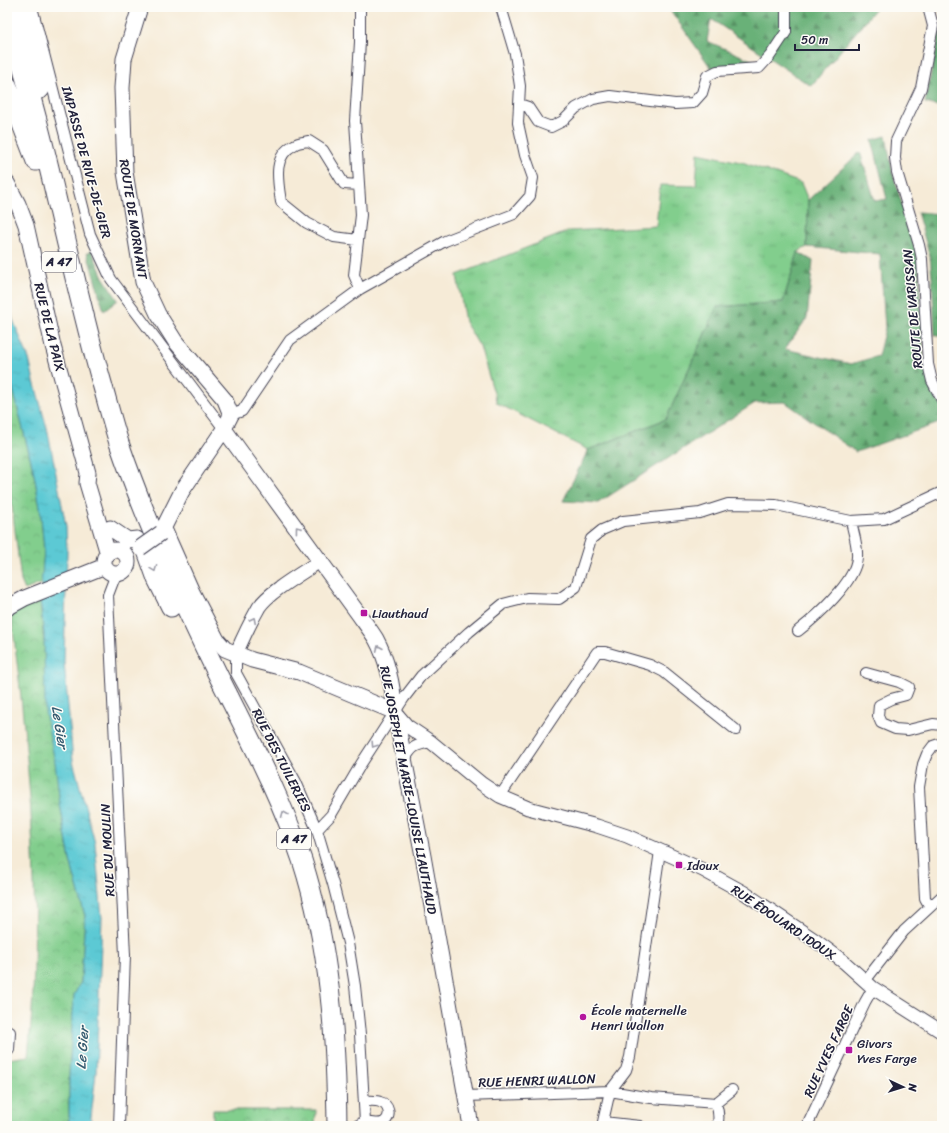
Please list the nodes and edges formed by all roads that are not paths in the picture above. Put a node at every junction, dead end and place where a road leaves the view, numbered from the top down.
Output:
1 (20, 7) edge
2 (32, 7) edge
3 (140, 7) edge
4 (360, 7) edge
5 (501, 7) edge
6 (786, 7) edge
7 (928, 7) edge
8 (7, 19) edge
9 (7, 56) edge
10 (7, 85) edge
11 (519, 104) junction
12 (36, 161) junction
13 (7, 183) edge
14 (359, 186) junction
15 (57, 202) junction
16 (358, 240) junction
17 (360, 289) junction
18 (942, 400) edge
19 (231, 415) junction
20 (224, 429) junction
21 (88, 473) junction
22 (942, 492) edge
23 (851, 521) junction
24 (110, 528) junction
25 (161, 531) junction
26 (120, 556) junction
27 (321, 560) junction
28 (7, 608) edge
29 (798, 632) dead end
30 (236, 654) junction
31 (866, 673) dead end
32 (395, 712) junction
33 (942, 725) edge
34 (736, 730) dead end
35 (432, 742) junction
36 (942, 744) edge
37 (404, 761) junction
38 (500, 796) junction
39 (316, 830) junction
40 (660, 851) junction
41 (942, 896) edge
42 (930, 907) junction
43 (869, 985) junction
44 (7, 1032) edge
45 (942, 1032) edge
46 (7, 1050) edge
47 (732, 1090) dead end
48 (610, 1091) junction
49 (466, 1096) junction
50 (364, 1102) junction
51 (716, 1103) junction
52 (361, 1124) edge
53 (603, 1124) edge
54 (810, 1125) edge
55 (119, 1126) edge
56 (327, 1126) edge
57 (337, 1126) edge
58 (471, 1126) edge
59 (640, 1126) edge
60 (717, 1126) edge

1 - 15 highway
2 - 20 street, IMPASSE DE RIVE-DE-GIER
3 - 19 main road, ROUTE DE MORNANT
4 - 14 street
5 - 11 street
6 - 11 street
7 - 18 street, ROUTE DE VARISSAN
8 - 15 highway, A 47
9 - 12 highway, A 47
10 - 12 highway
11 - 17 street
12 -> 56 highway, A 47
13 - 21 main road, RUE DE LA PAIX
14 - 16 street
14 - 16 street
57 -> 15 highway, A 47
16 - 17 street
17 - 19 street
19 - 20 main road
20 - 25 main road
27 -> 20 main road, RUE JOSEPH ET MARIE-LOUISE LIAUTHAUD
21 - 24 main road, RUE DE LA PAIX
21 - 26 main road, RUE DE LA PAIX
22 - 23 street
23 - 29 street
23 - 32 street
24 - 26 main road, RUE DE LA PAIX
24 - 26 main road
25 - 26 main road, bridge
25 - 30 main road
26 - 28 main road
26 - 55 street, RUE DU MOULIN
30 -> 27 street
32 -> 27 main road, RUE JOSEPH ET MARIE-LOUISE LIAUTHAUD
30 - 32 main road
30 - 39 street, RUE DES TUILERIES
31 - 33 street
32 - 35 street, RUE ÉDOUARD IDOUX
32 - 37 main road, RUE JOSEPH ET MARIE-LOUISE LIAUTHAUD
32 -> 39 street
34 - 38 street
35 - 37 street
35 - 38 street, RUE ÉDOUARD IDOUX
36 - 42 street
37 - 49 main road, RUE JOSEPH ET MARIE-LOUISE LIAUTHAUD
38 - 40 street, RUE ÉDOUARD IDOUX
39 - 50 street, RUE DES TUILERIES
40 - 43 street, RUE ÉDOUARD IDOUX
40 - 48 street
41 - 42 street, RUE YVES FARGE
42 - 43 street, RUE YVES FARGE
43 - 45 street, RUE ÉDOUARD IDOUX
43 - 54 street, RUE YVES FARGE
44 - 46 street
47 - 51 street
48 - 49 street, RUE HENRI WALLON
48 - 51 street, RUE HENRI WALLON
48 - 53 street
49 - 58 main road, RUE JOSEPH ET MARIE-LOUISE LIAUTHAUD
50 - 52 street, RUE DES TUILERIES
50 - 52 street
51 - 60 street
53 - 59 street

